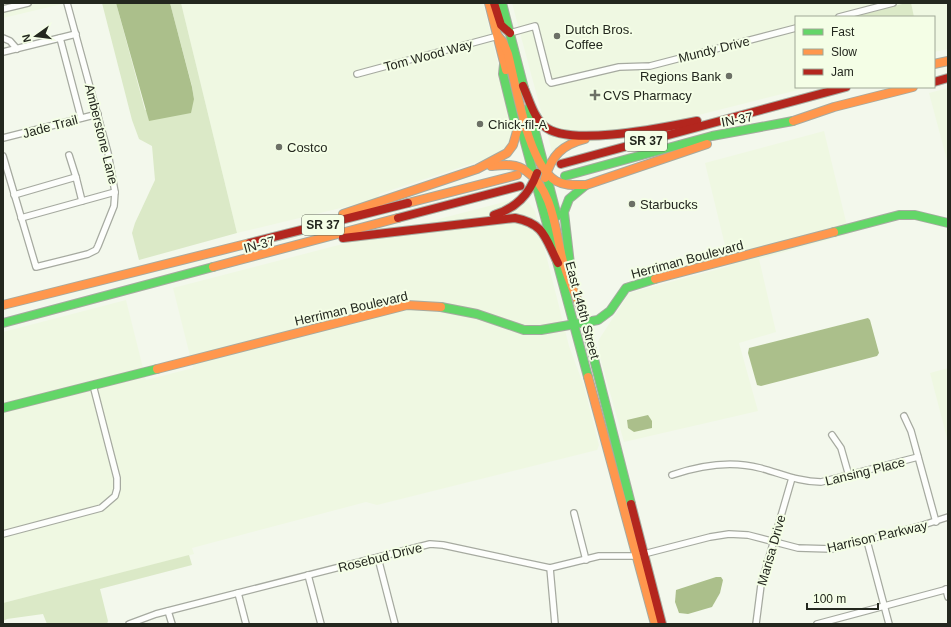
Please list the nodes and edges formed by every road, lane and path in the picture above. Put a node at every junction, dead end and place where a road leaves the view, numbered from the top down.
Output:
1 (28, 3) edge
2 (67, 3) edge
3 (489, 3) edge
4 (494, 3) edge
5 (502, 3) edge
6 (893, 3) edge
7 (3, 9) edge
8 (843, 16) edge
9 (795, 28) edge
10 (510, 33) junction
11 (76, 34) junction
12 (498, 36) junction
13 (3, 38) edge
14 (60, 38) junction
15 (17, 48) junction
16 (3, 52) edge
17 (948, 60) edge
18 (504, 64) junction
19 (935, 64) edge
20 (357, 74) dead end
21 (948, 78) edge
22 (935, 82) edge
23 (523, 86) junction
24 (842, 88) edge
25 (909, 88) edge
26 (98, 114) junction
27 (81, 118) junction
28 (730, 118) junction
29 (732, 132) junction
30 (612, 133) junction
31 (3, 138) edge
32 (538, 143) junction
33 (70, 155) dead end
34 (3, 156) edge
35 (538, 163) junction
36 (561, 164) dead end
37 (478, 169) junction
38 (546, 174) junction
39 (516, 176) dead end
40 (565, 176) dead end
41 (76, 177) junction
42 (536, 177) junction
43 (586, 185) junction
44 (520, 186) dead end
45 (541, 191) junction
46 (115, 192) junction
47 (14, 194) junction
48 (82, 201) junction
49 (21, 218) junction
50 (473, 222) junction
51 (948, 223) edge
52 (278, 234) junction
53 (316, 242) junction
54 (558, 263) junction
55 (570, 264) junction
56 (3, 305) edge
57 (582, 311) junction
58 (3, 323) edge
59 (585, 323) junction
60 (576, 325) junction
61 (93, 385) junction
62 (3, 408) edge
63 (904, 416) dead end
64 (832, 435) dead end
65 (918, 457) junction
66 (672, 475) dead end
67 (849, 476) junction
68 (792, 478) junction
69 (574, 513) dead end
70 (948, 517) edge
71 (936, 522) junction
72 (3, 534) edge
73 (867, 541) junction
74 (773, 542) junction
75 (641, 555) junction
76 (378, 558) junction
77 (586, 560) junction
78 (550, 568) junction
79 (308, 575) junction
80 (947, 589) edge
81 (238, 593) junction
82 (948, 597) edge
83 (884, 606) junction
84 (168, 611) junction
85 (129, 624) edge
86 (172, 624) edge
87 (246, 624) edge
88 (321, 624) edge
89 (395, 624) edge
90 (555, 624) edge
91 (655, 624) edge
92 (662, 624) edge
93 (756, 624) edge
94 (820, 624) edge
95 (889, 624) edge

1 - 7 street
2 - 11 street, Amberstone Lane
3 - 12 main road
4 - 10 main road
5 - 10 main road, East 146th Street
6 - 8 street
9 - 10 street, Mundy Drive
10 - 23 main road, East 146th Street
11 - 14 street
11 - 26 street, Amberstone Lane
12 - 18 main road
12 - 20 street, Tom Wood Way
12 - 35 main road
13 - 15 street
14 - 15 street
14 - 27 street, Amberstone Lane
15 - 16 street
17 - 19 main road
18 - 37 main road
18 - 42 main road
21 - 22 main road
23 - 30 main road
23 - 32 main road, East 146th Street
24 - 28 main road, IN-37 / SR 37
25 - 29 main road, IN-37 / SR 37
26 - 27 street, Jade Trail
26 - 46 street, Amberstone Lane
27 - 31 street, Jade Trail
28 - 30 main road
28 - 36 main road, IN-37 / SR 37
29 - 40 main road, IN-37 / SR 37
29 - 43 main road
30 - 38 main road
32 - 35 main road
32 - 38 main road, East 146th Street
33 - 41 street
34 - 47 street
35 - 38 main road
35 - 42 main road
37 - 42 main road
37 - 52 main road
38 - 43 main road
38 - 45 main road
38 - 55 main road, East 146th Street
39 - 52 main road, IN-37 / SR 37
41 - 47 street
41 - 48 street
42 - 45 main road
42 - 50 main road
43 - 55 main road
44 - 53 main road, IN-37 / SR 37
45 - 54 main road, East 146th Street
45 - 57 main road
46 - 48 street
46 - 49 street, Amberstone Lane
47 - 49 street
48 - 49 street
50 - 53 main road
50 - 54 main road
51 - 59 main road, Herriman Boulevard
52 - 56 main road, IN-37 / SR 37
53 - 58 main road, IN-37 / SR 37
54 - 60 main road, East 146th Street
55 - 57 main road, East 146th Street
57 - 59 main road, East 146th Street
59 - 60 main road, Herriman Boulevard
59 - 75 main road, East 146th Street
60 - 61 main road, Herriman Boulevard
60 - 75 main road, East 146th Street
61 - 62 main road, Herriman Boulevard
61 - 72 street
63 - 65 street
64 - 67 street
65 - 67 street, Lansing Place
65 - 71 street
66 - 68 street, Lansing Place
67 - 68 street, Lansing Place
68 - 74 street, Marisa Drive
69 - 77 street
70 - 71 street, Harrison Parkway
71 - 73 street, Harrison Parkway
73 - 74 street, Harrison Parkway
73 - 83 street
74 - 75 street, Harrison Parkway
74 - 93 street, Marisa Drive
75 - 77 street, Rosebud Drive
75 - 91 main road, East 146th Street
75 - 92 main road, East 146th Street
76 - 78 street, Rosebud Drive
76 - 79 street, Rosebud Drive
76 - 89 street
77 - 78 street, Rosebud Drive
78 - 90 street
79 - 81 street, Rosebud Drive
79 - 88 street
80 - 82 street
80 - 83 street
81 - 84 street, Rosebud Drive
81 - 87 street
83 - 94 street
83 - 95 street
84 - 85 street, Rosebud Drive
84 - 86 street

